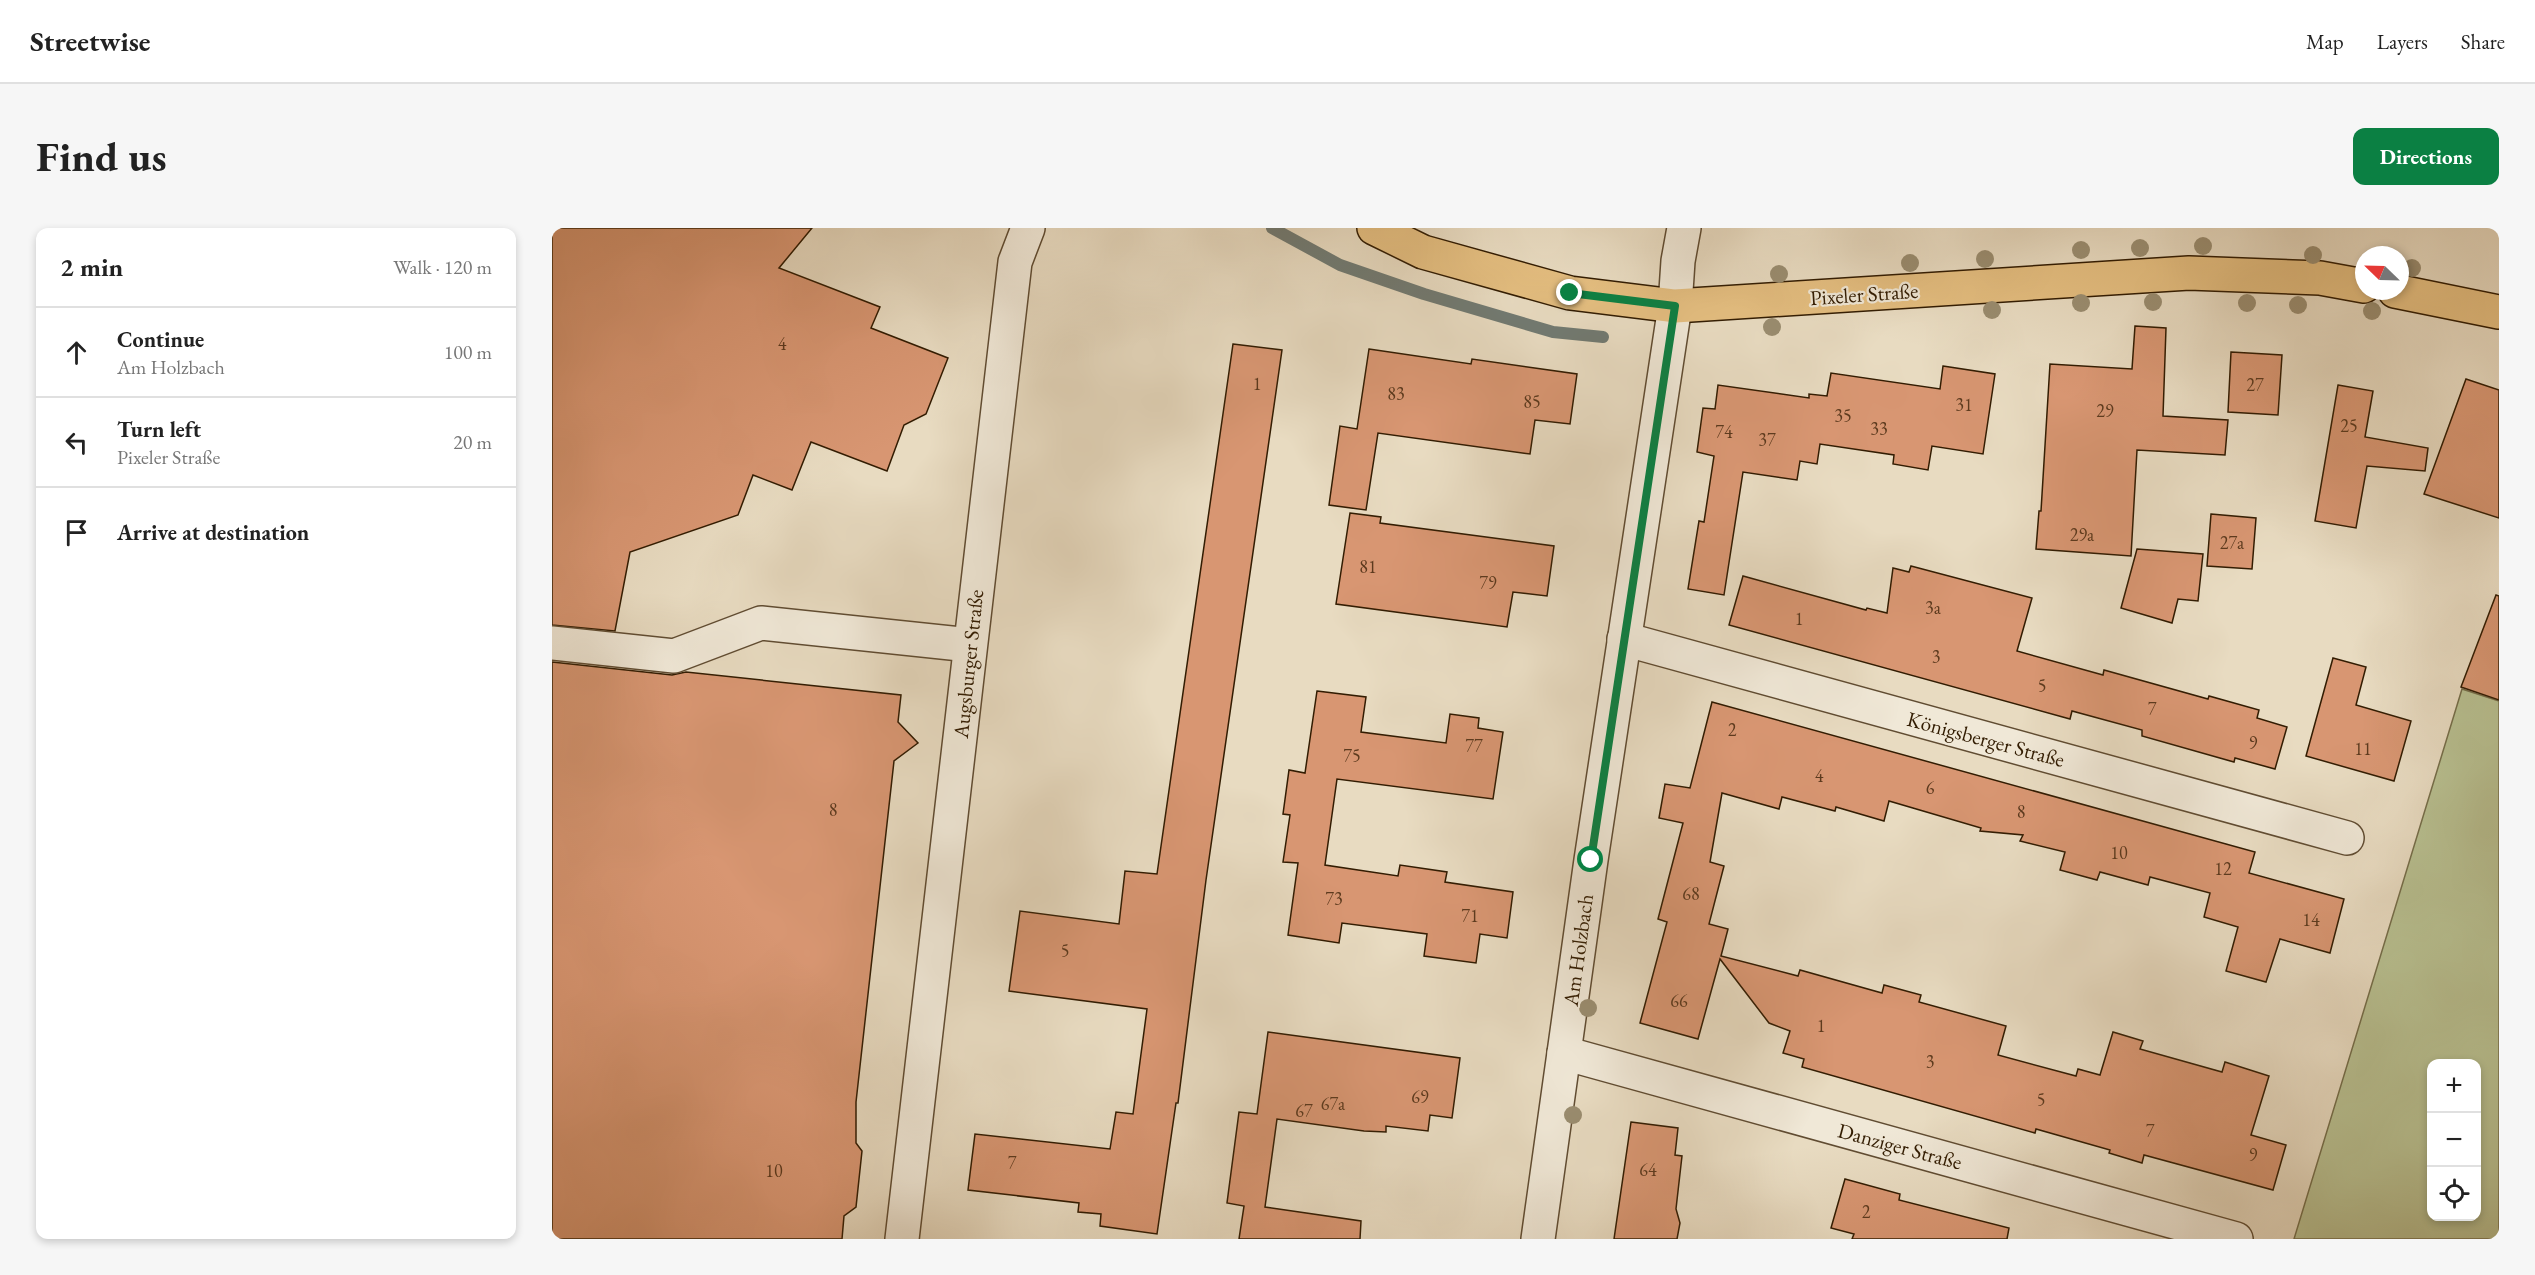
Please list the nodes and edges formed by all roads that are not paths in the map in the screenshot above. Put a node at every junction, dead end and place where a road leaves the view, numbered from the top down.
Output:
1 (1028, 228) edge
2 (1374, 228) edge
3 (1683, 228) edge
4 (2355, 284) edge
5 (2409, 294) edge
6 (1675, 306) junction
7 (2499, 312) edge
8 (1624, 639) junction
9 (552, 643) edge
10 (970, 645) junction
11 (2347, 838) dead end
12 (1564, 1053) junction
13 (902, 1239) edge
14 (1538, 1239) edge
15 (2236, 1239) edge

1 - 10 street, Augsburger Straße
2 - 6 main road, Pixeler Straße
3 - 6 street, Am Holzbach
4 - 6 main road, Pixeler Straße
5 - 7 main road
6 - 8 street, Am Holzbach
8 - 11 street, Königsberger Straße
8 - 12 street, Am Holzbach
9 - 10 street
10 - 13 street, Augsburger Straße
12 - 14 street, Am Holzbach
12 - 15 street, Danziger Straße

